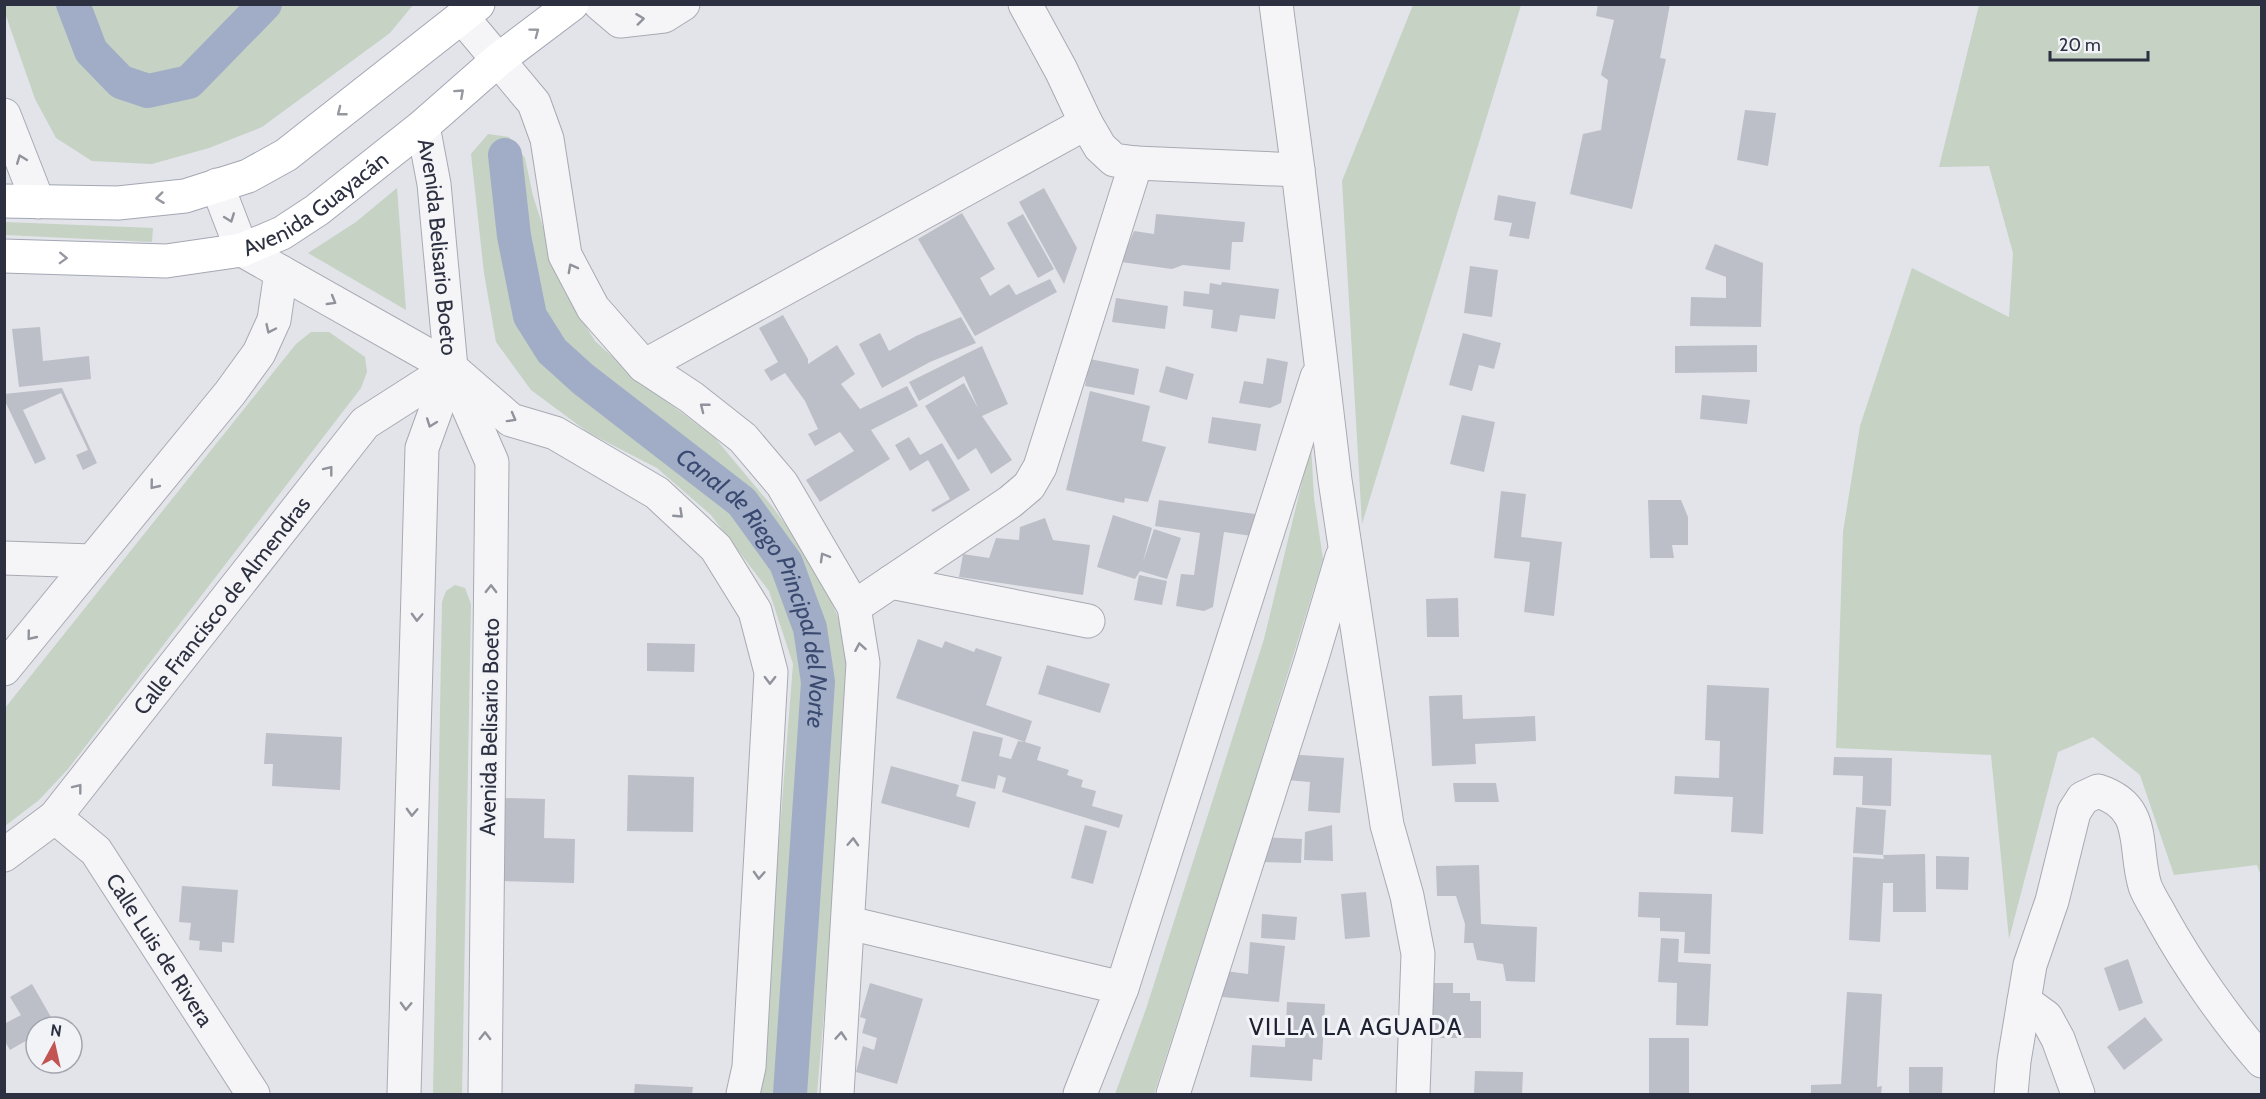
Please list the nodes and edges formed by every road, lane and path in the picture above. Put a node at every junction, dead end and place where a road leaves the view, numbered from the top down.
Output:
1 (572, 4) edge
2 (600, 4) edge
3 (683, 4) edge
4 (1025, 4) edge
5 (1276, 4) edge
6 (470, 11) edge
7 (498, 60) junction
8 (4, 115) edge
9 (1086, 123) junction
10 (423, 126) junction
11 (1136, 164) junction
12 (1298, 170) junction
13 (217, 185) junction
14 (4, 201) edge
15 (38, 202) junction
16 (242, 250) junction
17 (4, 256) edge
18 (281, 272) junction
19 (1321, 363) junction
20 (644, 366) junction
21 (451, 368) junction
22 (1345, 547) junction
23 (4, 558) edge
24 (92, 561) junction
25 (891, 582) junction
26 (854, 608) junction
27 (1088, 621) dead end
28 (4, 669) edge
29 (55, 817) junction
30 (4, 855) edge
31 (849, 922) junction
32 (1122, 988) junction
33 (2024, 1001) junction
34 (2262, 1061) edge
35 (253, 1095) edge
36 (404, 1095) edge
37 (485, 1095) edge
38 (743, 1095) edge
39 (837, 1095) edge
40 (1080, 1095) edge
41 (1173, 1095) edge
42 (1413, 1095) edge
43 (2011, 1095) edge
44 (2078, 1095) edge

7 -> 1 main road, Avenida Guayacán
2 -> 3 street
4 - 9 street
5 - 12 street
6 - 7 street
6 -> 13 main road
10 -> 7 main road, Avenida Guayacán
20 -> 7 street
15 -> 8 street
9 - 11 street
9 - 20 street
10 - 16 main road, Avenida Guayacán
10 - 21 street, Avenida Belisario Boeto
11 - 12 street
11 - 25 street
12 - 19 street
13 -> 15 main road
13 -> 16 street
14 - 15 main road
17 -> 16 main road, Avenida Guayacán
16 - 18 street, Avenida Belisario Boeto
18 -> 21 street, Avenida Belisario Boeto
18 -> 24 street
19 - 22 street
19 - 32 street
26 -> 20 street
29 -> 21 street, Calle Francisco de Almendras
21 -> 36 street, Avenida Belisario Boeto
37 -> 21 street, Avenida Belisario Boeto
21 -> 38 street
22 - 41 street
22 - 42 street
23 - 24 street
24 -> 28 street
25 - 26 street
25 - 27 street
31 -> 26 street
29 - 30 street, Calle Francisco de Almendras
29 - 35 street, Calle Luis de Rivera
31 - 32 street
39 -> 31 street
32 - 40 street
33 - 34 street
33 - 43 street
33 - 44 street

